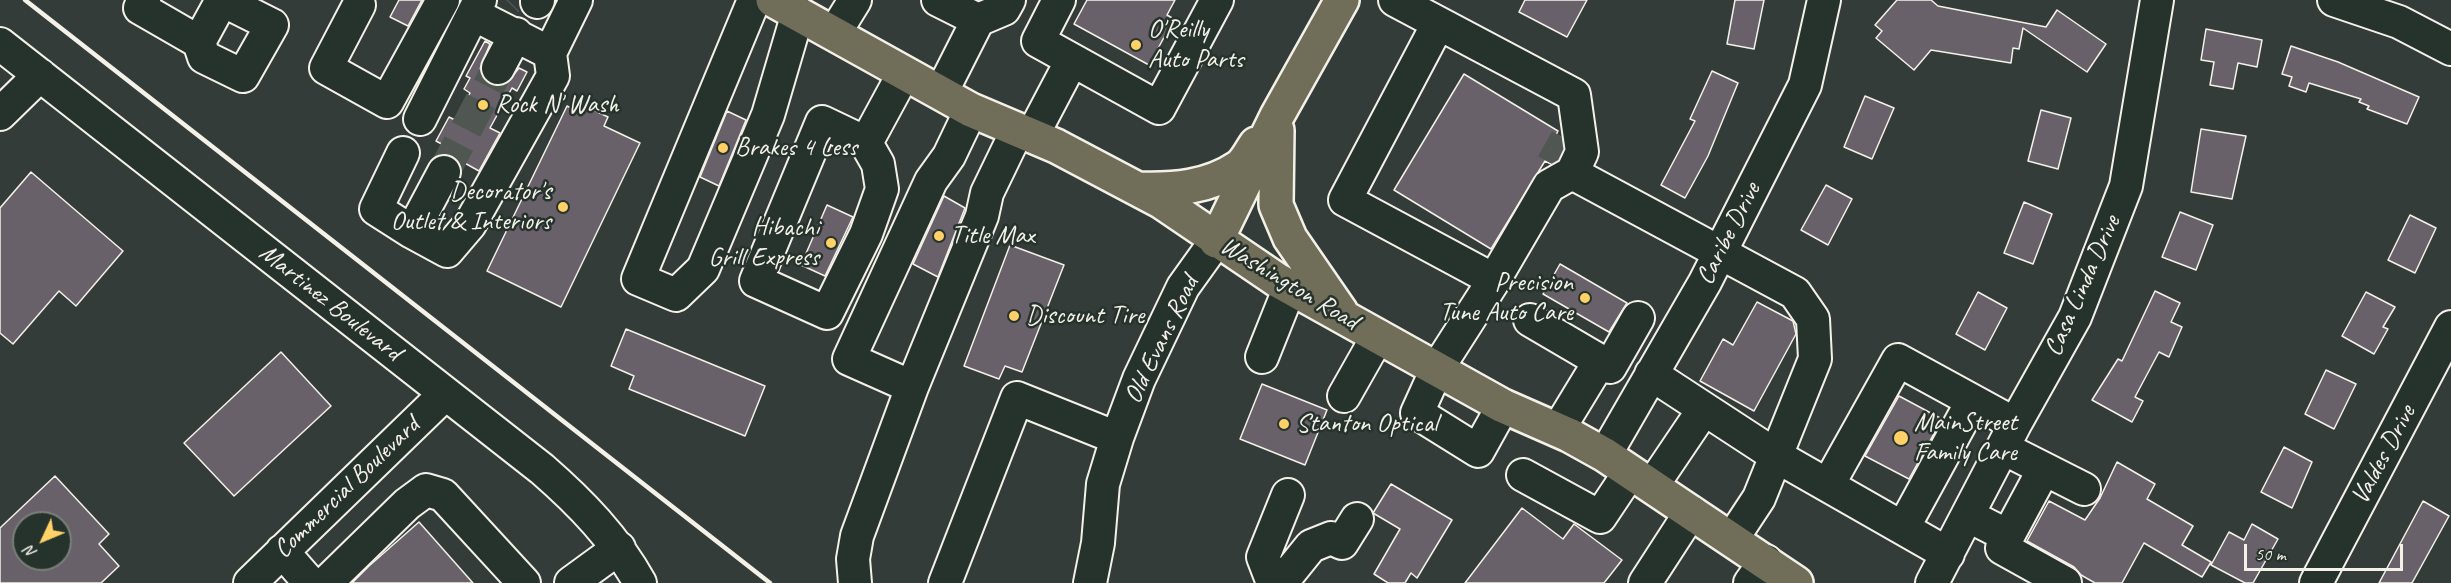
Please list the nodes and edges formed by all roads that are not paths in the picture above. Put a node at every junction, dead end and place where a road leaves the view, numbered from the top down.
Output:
1 (222, 0) edge
2 (443, 0) edge
3 (576, 0) edge
4 (754, 0) edge
5 (855, 0) edge
6 (939, 0) edge
7 (1009, 0) edge
8 (1059, 0) edge
9 (1217, 0) edge
10 (1395, 0) edge
11 (1824, 0) edge
12 (2157, 0) edge
13 (2334, 0) edge
14 (1339, 1) edge
15 (138, 3) edge
16 (359, 5) dead end
17 (786, 6) edge
18 (511, 14) edge
19 (978, 20) junction
20 (1438, 24) junction
21 (834, 34) junction
22 (199, 42) junction
23 (0, 44) edge
24 (2451, 49) edge
25 (550, 53) junction
26 (1072, 60) junction
27 (498, 69) tunnel mouth
28 (904, 73) junction
29 (40, 75) junction
30 (941, 93) junction
31 (971, 110) junction
32 (0, 114) edge
33 (1277, 116) junction
34 (420, 119) dead end
35 (1025, 134) junction
36 (866, 143) junction
37 (403, 153) dead end
38 (1563, 157) junction
39 (444, 172) tunnel mouth
40 (1138, 189) junction
41 (412, 232) junction
42 (1216, 241) junction
43 (1720, 253) junction
44 (1494, 280) junction
45 (1290, 287) junction
46 (1346, 318) junction
47 (1638, 318) dead end
48 (1530, 320) dead end
49 (2451, 327) edge
50 (1378, 336) junction
51 (1262, 357) dead end
52 (1605, 364) junction
53 (1437, 369) junction
54 (1648, 380) junction
55 (912, 387) junction
56 (446, 394) junction
57 (1344, 396) dead end
58 (1972, 402) junction
59 (1503, 406) junction
60 (1704, 409) junction
61 (1558, 430) junction
62 (2009, 436) junction
63 (1117, 438) junction
64 (1778, 457) junction
65 (2044, 469) junction
66 (1629, 471) junction
67 (1523, 475) dead end
68 (1828, 485) junction
69 (2084, 489) dead end
70 (1288, 495) dead end
71 (1691, 512) junction
72 (1969, 516) junction
73 (1357, 519) dead end
74 (1903, 528) junction
75 (2008, 536) junction
76 (1732, 539) junction
77 (618, 548) junction
78 (282, 551) junction
79 (1948, 555) junction
80 (1758, 572) edge
81 (250, 583) edge
82 (310, 583) edge
83 (326, 583) edge
84 (525, 583) edge
85 (571, 583) edge
86 (640, 583) edge
87 (855, 583) edge
88 (945, 583) edge
89 (1090, 583) edge
90 (1273, 583) edge
91 (1281, 583) edge
92 (1645, 583) edge
93 (1796, 583) edge
94 (1932, 583) edge
95 (2066, 583) edge
96 (2316, 583) edge

1 - 22 street
1 - 22 street
2 - 16 street
3 - 25 street
4 - 17 street
5 - 21 street
6 - 19 street
7 - 19 street
8 - 26 street
9 - 26 street
10 - 20 street
11 - 43 street, Caribe Drive
12 - 62 street, Casa Linda Drive
13 - 24 street
14 - 33 main road
15 - 22 street
17 - 21 main road, Washington Road
18 - 25 street
18 - 27 street
18 - 34 street
19 - 30 street
20 - 38 street
20 - 44 street
21 - 28 main road, Washington Road
23 - 29 street, Martinez Boulevard
25 - 41 street
26 - 35 street
28 - 30 main road, Washington Road
28 - 36 street
29 - 32 street
29 - 56 street, Martinez Boulevard
30 - 31 main road, Washington Road
31 - 35 main road, Washington Road
31 - 55 street
33 - 40 main road
33 - 42 main road
33 - 46 main road
35 - 40 main road, Washington Road
35 - 55 street
36 - 36 street
37 - 41 street
38 - 43 street
38 - 44 street
39 - 41 street
40 - 42 main road, Washington Road
42 - 45 main road, Washington Road
42 - 63 street, Old Evans Road
43 - 54 street, Caribe Drive
43 - 64 street
44 - 53 street
45 - 46 main road, Washington Road
45 - 51 street
46 - 50 main road, Washington Road
47 - 52 street
48 - 52 street
49 - 96 street, Valdes Drive
50 - 53 main road, Washington Road
50 - 57 street
52 - 54 street
52 - 61 street
53 - 59 main road, Washington Road
53 - 59 street
54 - 60 street
54 - 66 street, Caribe Drive
55 - 87 street
56 - 77 street, Martinez Boulevard
56 - 78 street, Commercial Boulevard
58 - 62 street
58 - 68 street
58 - 74 street
59 - 61 main road, Washington Road
60 - 64 street
60 - 66 street
61 - 66 main road, Washington Road
62 - 65 street
62 - 72 street, Casa Linda Drive
63 - 88 street
63 - 89 street, Old Evans Road
64 - 68 street
64 - 76 street
65 - 69 street
65 - 75 street
66 - 67 street
66 - 71 main road, Washington Road
68 - 74 street
70 - 90 street
71 - 76 main road, Washington Road
71 - 92 street
72 - 75 street
72 - 79 street, Casa Linda Drive
73 - 91 street
74 - 79 street
75 - 95 street
76 - 80 main road, Washington Road
77 - 85 street
77 - 86 street, Martinez Boulevard
78 - 81 street, Commercial Boulevard
78 - 82 street
79 - 94 street, Casa Linda Drive
80 - 93 main road, Washington Road
83 - 84 street

